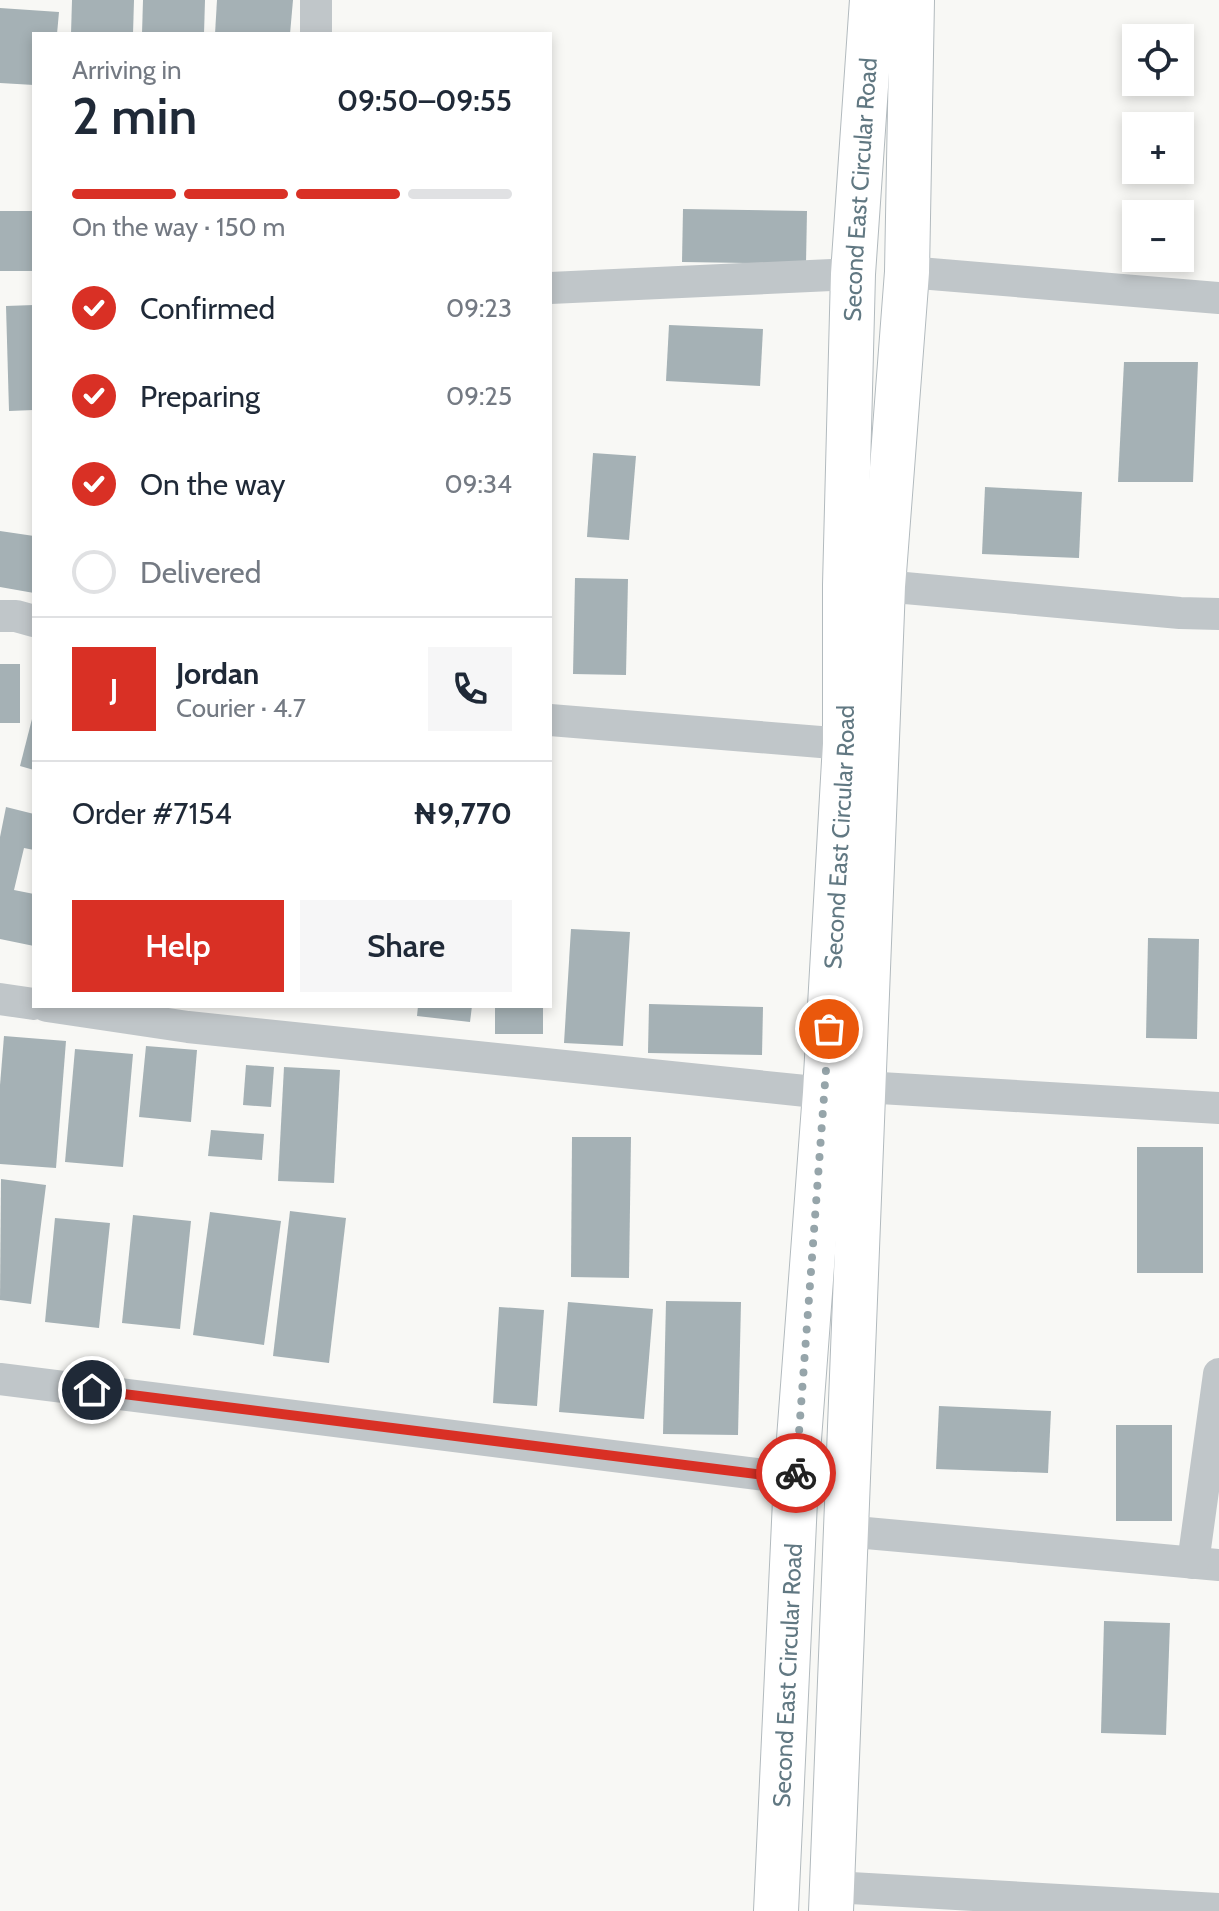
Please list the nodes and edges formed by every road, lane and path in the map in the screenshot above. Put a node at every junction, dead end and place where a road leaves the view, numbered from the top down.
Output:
1 (316, 0) edge
2 (872, 0) edge
3 (912, 0) edge
4 (316, 32) edge
5 (907, 272) junction
6 (853, 274) junction
7 (552, 288) edge
8 (1219, 298) edge
9 (883, 586) junction
10 (1219, 614) edge
11 (0, 616) edge
12 (32, 620) edge
13 (552, 720) edge
14 (845, 744) junction
15 (0, 999) edge
16 (32, 1004) edge
17 (60, 1008) edge
18 (844, 1090) junction
19 (1219, 1108) edge
20 (1219, 1374) edge
21 (0, 1379) edge
22 (796, 1479) junction
23 (844, 1531) junction
24 (1206, 1564) edge
25 (832, 1899) edge
26 (1219, 1909) edge
27 (776, 1911) edge

1 - 4 street
2 - 6 main road, Second East Circular Road
3 - 5 main road, Second East Circular Road
5 - 8 street
5 - 9 main road, Second East Circular Road
6 - 7 street
6 - 14 main road, Second East Circular Road
9 - 10 street
9 - 18 main road, Second East Circular Road
11 - 12 street
13 - 14 street
14 - 18 main road, Second East Circular Road
15 - 16 street
17 - 18 street
18 - 19 street
18 - 22 main road, Second East Circular Road
18 - 23 main road, Second East Circular Road
20 - 24 street
21 - 22 street
22 - 27 main road, Second East Circular Road
23 - 24 street
23 - 25 main road, Second East Circular Road
25 - 26 street

